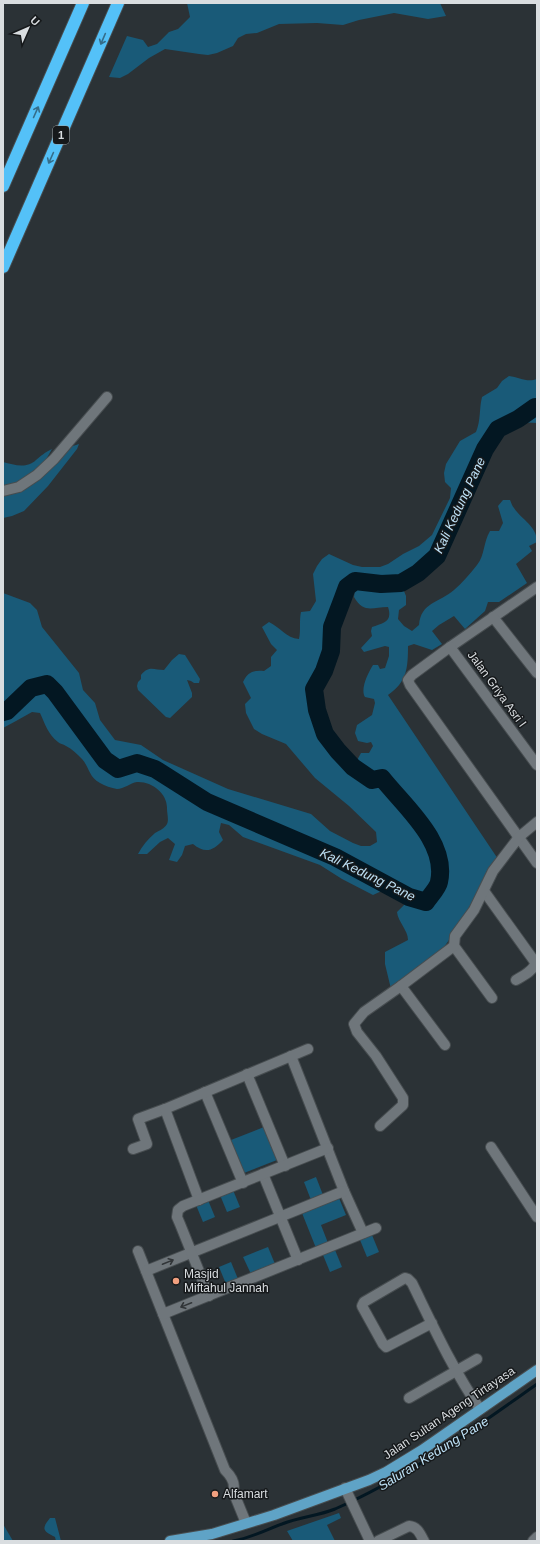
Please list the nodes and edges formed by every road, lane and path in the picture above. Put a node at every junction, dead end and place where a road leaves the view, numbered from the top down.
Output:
1 (83, 3) edge
2 (118, 3) edge
3 (3, 186) edge
4 (3, 267) edge
5 (107, 397) dead end
6 (3, 491) edge
7 (537, 587) edge
8 (493, 617) junction
9 (450, 646) junction
10 (537, 673) edge
11 (537, 765) edge
12 (537, 822) edge
13 (519, 837) junction
14 (537, 863) edge
15 (484, 891) junction
16 (454, 946) junction
17 (516, 980) dead end
18 (401, 986) junction
19 (492, 998) dead end
20 (445, 1045) dead end
21 (308, 1048) dead end
22 (291, 1056) junction
23 (248, 1074) junction
24 (205, 1092) junction
25 (165, 1109) junction
26 (380, 1126) dead end
27 (492, 1147) dead end
28 (328, 1148) junction
29 (133, 1149) dead end
30 (285, 1166) junction
31 (263, 1174) junction
32 (242, 1182) junction
33 (344, 1191) junction
34 (199, 1200) junction
35 (280, 1216) junction
36 (537, 1217) edge
37 (376, 1228) dead end
38 (363, 1233) junction
39 (138, 1251) dead end
40 (190, 1253) junction
41 (298, 1260) junction
42 (146, 1271) junction
43 (209, 1296) junction
44 (163, 1314) junction
45 (432, 1323) junction
46 (477, 1359) dead end
47 (537, 1370) edge
48 (456, 1371) junction
49 (409, 1398) dead end
50 (480, 1409) junction
51 (347, 1492) junction
52 (246, 1524) junction
53 (537, 1537) edge
54 (214, 1538) edge
55 (170, 1541) edge
56 (370, 1541) edge
57 (378, 1541) edge
58 (424, 1541) edge
59 (533, 1541) edge

3 -> 1 highway
2 -> 4 highway, 1
5 - 6 street
7 - 8 street
8 - 9 street
8 - 10 street
9 - 11 street, Jalan Griya Asri I
9 - 13 street
12 - 13 street
13 - 14 street
13 - 15 street
15 - 16 street
15 - 17 street
16 - 18 street
16 - 19 street
18 - 20 street
18 - 26 street
21 - 22 street
22 - 23 street
22 - 28 street
23 - 24 street
23 - 30 street
24 - 25 street
24 - 32 street
25 - 29 street
25 - 34 street
27 - 36 street
28 - 30 street
28 - 33 street
30 - 31 street
31 - 32 street
31 - 35 street
32 - 34 street
33 - 35 street
33 - 38 street
34 - 40 street
35 - 40 street
35 - 41 street
37 - 38 street
38 - 41 street
39 - 42 street
42 -> 40 street
40 - 43 street
41 - 43 street
42 - 44 street
43 -> 44 street
44 - 52 street
45 - 45 street
45 - 48 street
46 - 48 street
47 - 50 main road, Jalan Sultan Ageng Tirtayasa
48 - 49 street
48 - 50 street
50 - 51 main road, Jalan Sultan Ageng Tirtayasa
51 - 52 main road, Jalan Sultan Ageng Tirtayasa
51 - 56 street
52 - 54 main road, Jalan Sultan Ageng Tirtayasa
53 - 59 street
54 - 55 main road, Jalan Sultan Ageng Tirtayasa
57 - 58 street

